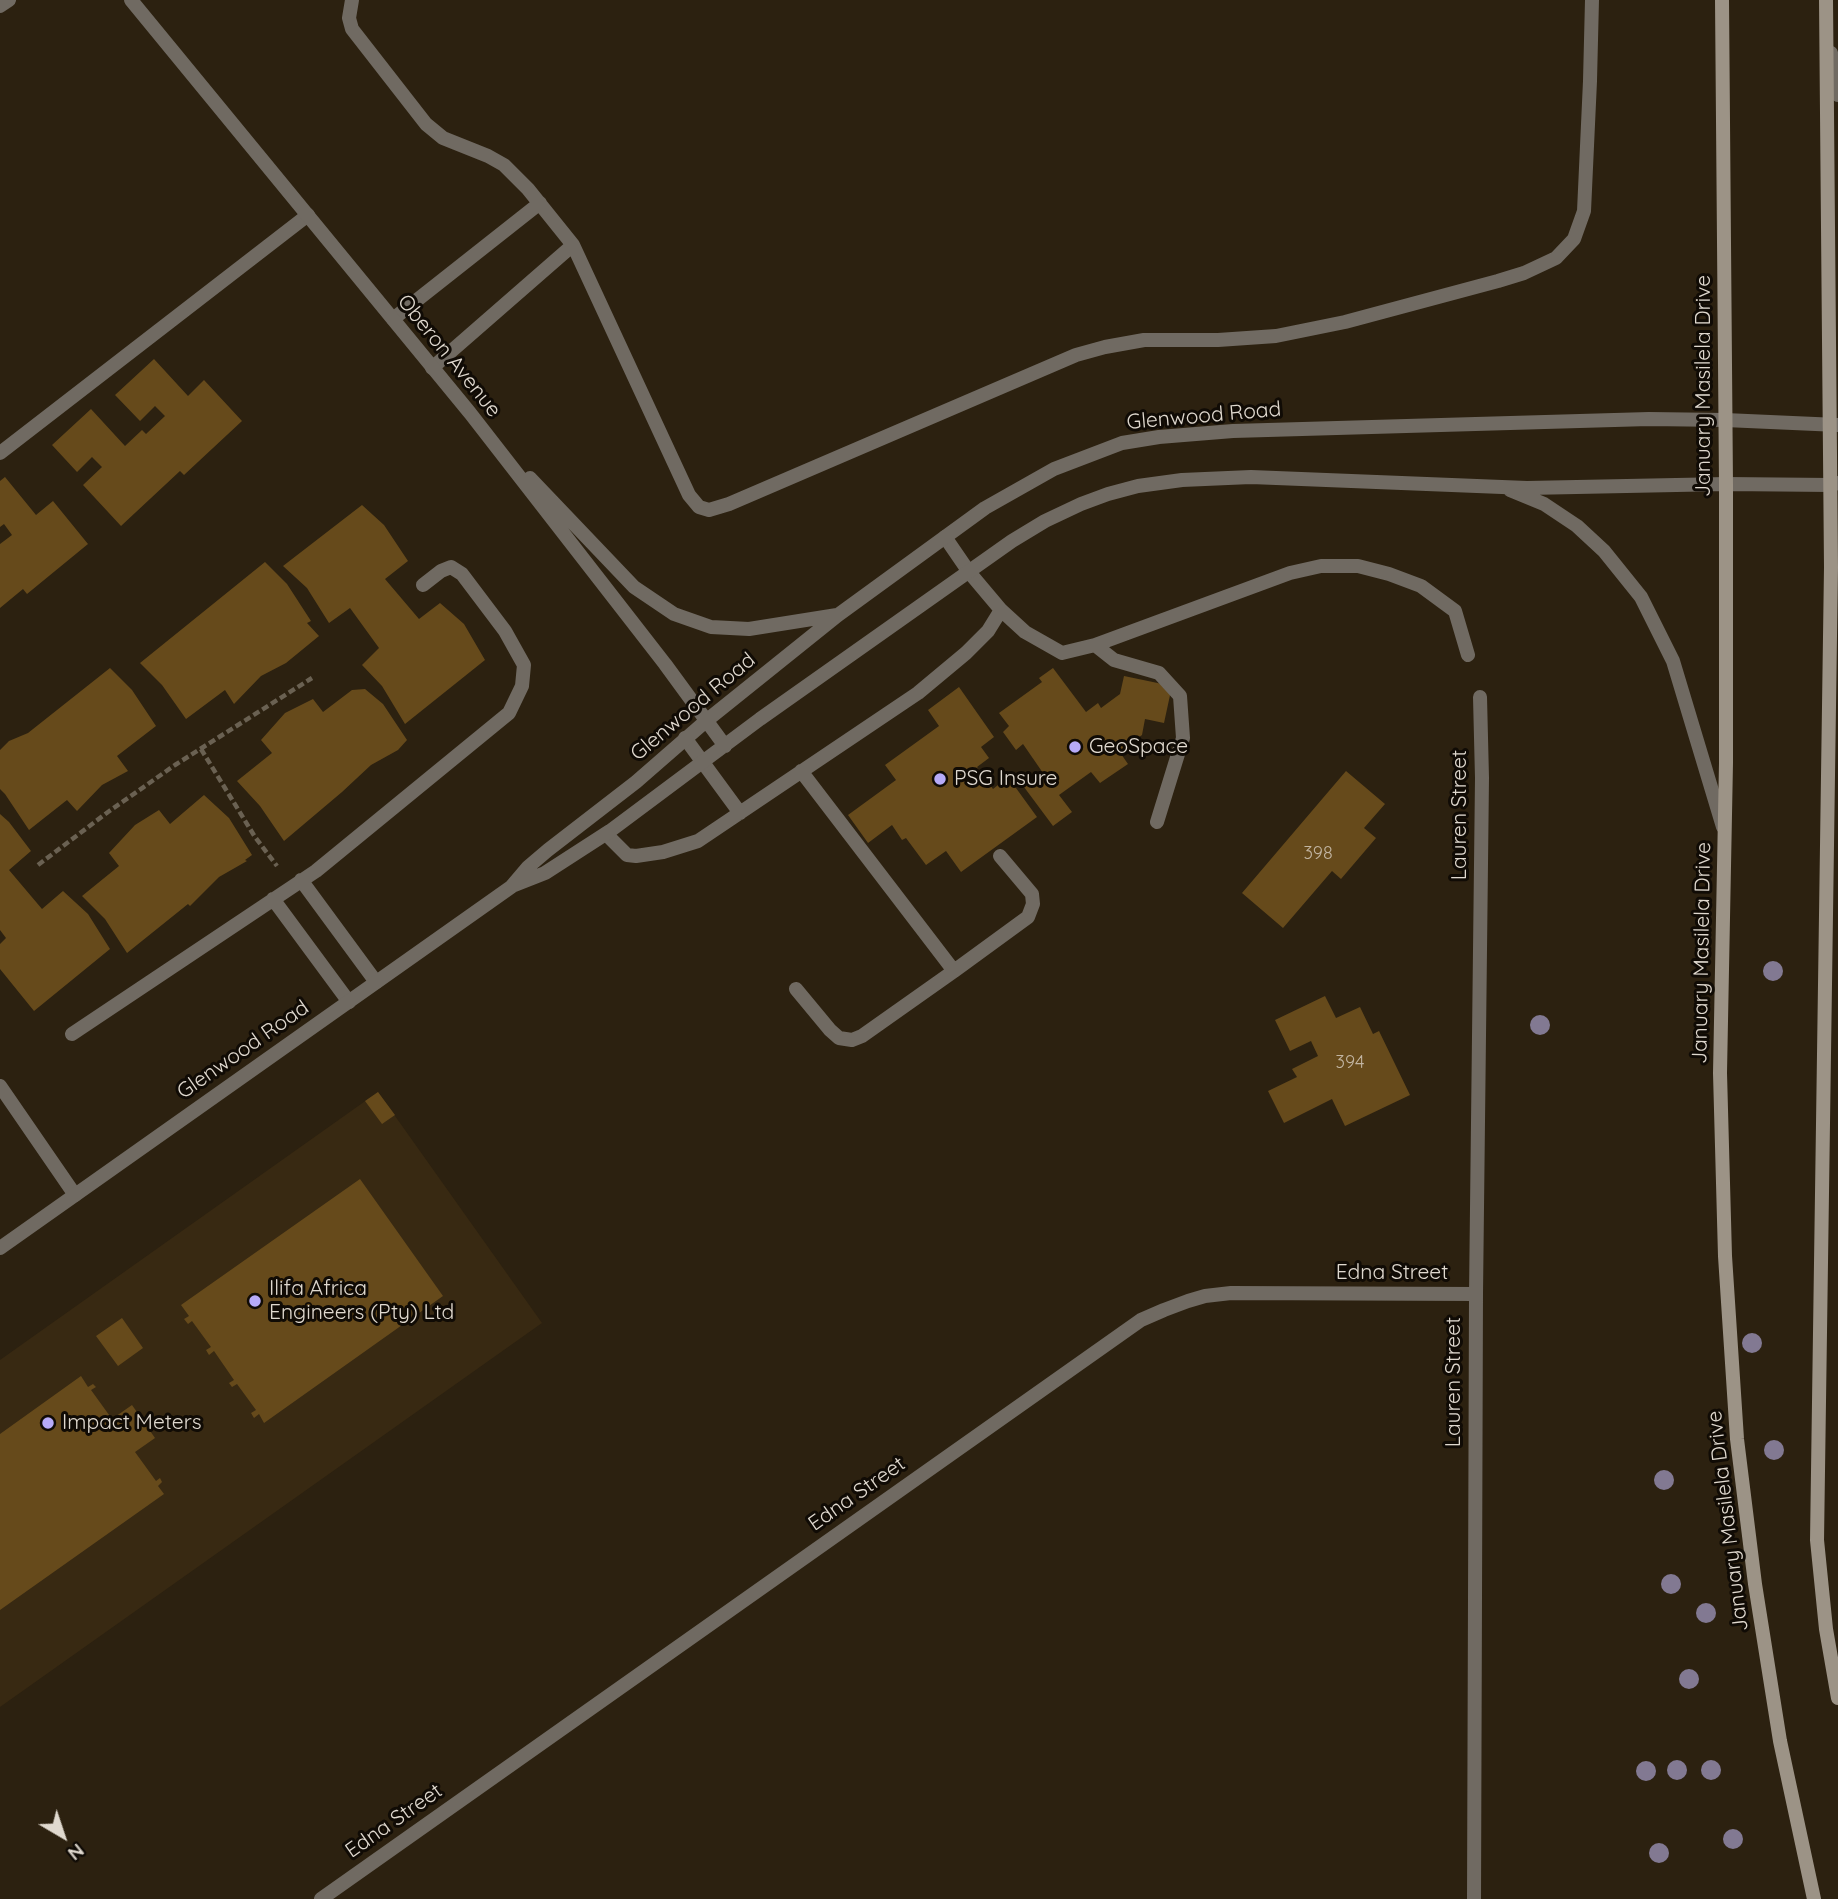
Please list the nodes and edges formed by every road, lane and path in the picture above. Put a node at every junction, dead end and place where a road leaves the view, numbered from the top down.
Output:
1 (9, 0) edge
2 (131, 0) edge
3 (352, 0) edge
4 (1591, 0) edge
5 (1722, 0) edge
6 (1826, 0) edge
7 (0, 6) edge
8 (1826, 27) junction
9 (1838, 95) edge
10 (540, 203) junction
11 (308, 215) junction
12 (573, 245) junction
13 (393, 319) junction
14 (432, 368) junction
15 (470, 413) junction
16 (1725, 420) junction
17 (1834, 425) edge
18 (0, 453) edge
19 (1726, 484) junction
20 (1834, 484) edge
21 (1502, 487) junction
22 (944, 537) junction
23 (969, 572) junction
24 (423, 585) dead end
25 (1001, 610) junction
26 (838, 615) junction
27 (1095, 645) junction
28 (1468, 655) dead end
29 (312, 678) dead end
30 (1480, 697) dead end
31 (706, 721) junction
32 (685, 738) junction
33 (725, 746) junction
34 (201, 749) junction
35 (704, 762) junction
36 (802, 772) junction
37 (740, 813) junction
38 (1157, 822) dead end
39 (1725, 832) junction
40 (606, 834) junction
41 (1000, 856) dead end
42 (38, 865) dead end
43 (296, 884) junction
44 (511, 887) junction
45 (273, 899) junction
46 (954, 971) junction
47 (376, 982) junction
48 (796, 989) dead end
49 (349, 1002) junction
50 (72, 1034) dead end
51 (0, 1086) edge
52 (5, 1103) edge
53 (75, 1195) junction
54 (0, 1248) edge
55 (1476, 1294) junction
56 (1838, 1698) edge
57 (321, 1899) edge
58 (1474, 1899) edge
59 (1814, 1899) edge

1 - 7 street
2 - 11 street, Oberon Avenue
3 - 10 street
4 - 12 street
5 - 16 main road, January Masilela Drive
6 - 8 main road
8 - 9 street
8 - 17 main road
10 - 12 street
10 - 13 street
11 - 13 street, Oberon Avenue
11 - 18 street
12 - 14 street
13 - 14 street, Oberon Avenue
14 - 15 street, Oberon Avenue
15 - 26 street
15 - 31 street, Oberon Avenue
16 - 17 street, Glenwood Road
16 - 19 main road, January Masilela Drive
16 - 22 street, Glenwood Road
17 - 20 main road
19 - 20 street, Glenwood Road
19 - 21 street, Glenwood Road
19 - 39 main road, January Masilela Drive
20 - 56 main road
21 - 23 street, Glenwood Road
21 - 39 street
22 - 23 street
22 - 26 street, Glenwood Road
23 - 25 street
23 - 33 street, Glenwood Road
24 - 43 street
25 - 27 street
25 - 36 street
26 - 31 street, Glenwood Road
27 - 28 street
27 - 38 street
29 - 34 path
30 - 55 street, Lauren Street
31 - 32 street, Glenwood Road
31 - 33 street, Oberon Avenue
32 - 35 street
32 - 44 street, Glenwood Road
33 - 35 street, Glenwood Road
34 - 42 path
34 - 43 path
35 - 37 street
35 - 40 street, Glenwood Road
36 - 37 street
36 - 46 street
37 - 40 street
39 - 59 main road, January Masilela Drive
40 - 44 street, Glenwood Road
41 - 46 street
43 - 45 street
43 - 47 street
44 - 47 street, Glenwood Road
45 - 49 street
45 - 50 street
46 - 48 street
47 - 49 street, Glenwood Road
49 - 53 street, Glenwood Road
51 - 52 street
52 - 53 street
53 - 54 street, Glenwood Road
55 - 57 street, Edna Street
55 - 58 street, Lauren Street

